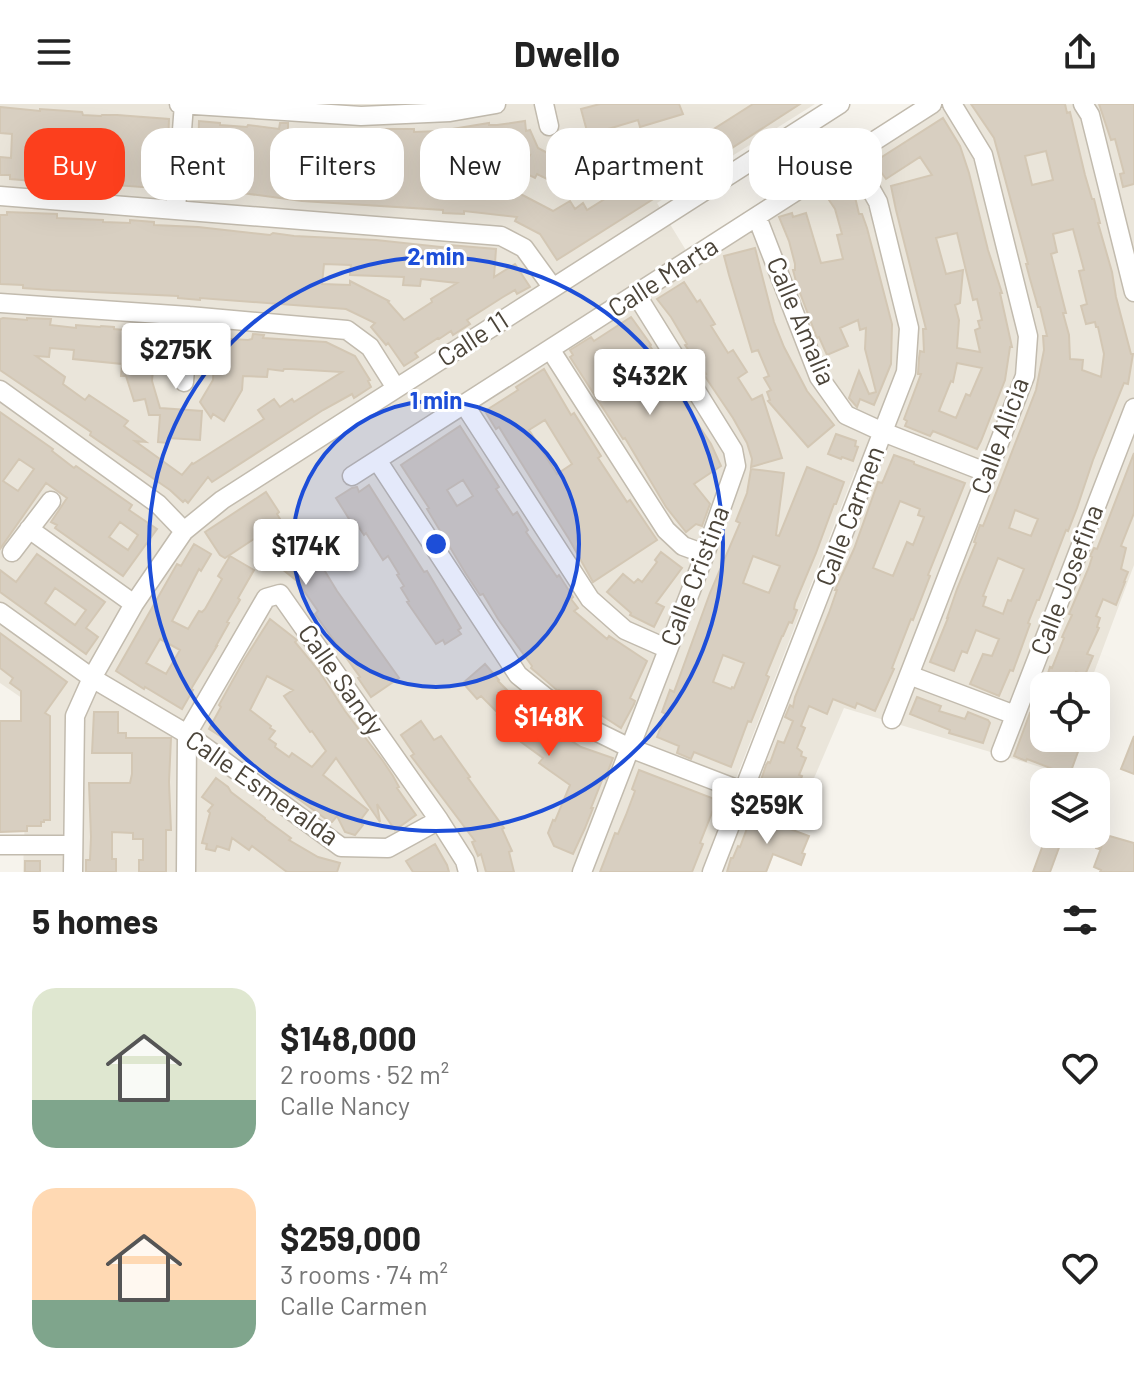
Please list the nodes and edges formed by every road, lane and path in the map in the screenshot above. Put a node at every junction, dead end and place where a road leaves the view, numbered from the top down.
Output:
1 (182, 104) edge
2 (496, 104) edge
3 (544, 104) edge
4 (840, 104) edge
5 (932, 104) edge
6 (952, 104) edge
7 (1083, 104) edge
8 (549, 126) dead end
9 (882, 136) edge
10 (0, 196) edge
11 (783, 200) edge
12 (877, 200) edge
13 (176, 209) junction
14 (757, 217) junction
15 (1133, 284) edge
16 (553, 288) junction
17 (636, 294) junction
18 (0, 303) edge
19 (189, 316) junction
20 (550, 349) junction
21 (184, 382) dead end
22 (396, 388) junction
23 (0, 390) edge
24 (464, 404) junction
25 (1134, 408) edge
26 (883, 432) junction
27 (377, 460) junction
28 (988, 473) junction
29 (352, 476) dead end
30 (51, 501) dead end
31 (29, 529) junction
32 (184, 531) junction
33 (12, 552) dead end
34 (705, 554) junction
35 (134, 604) junction
36 (0, 612) edge
37 (668, 649) junction
38 (909, 675) junction
39 (92, 678) junction
40 (1015, 715) junction
41 (892, 719) dead end
42 (187, 734) junction
43 (630, 748) junction
44 (1001, 752) dead end
45 (743, 792) junction
46 (791, 810) dead end
47 (439, 820) junction
48 (0, 845) edge
49 (73, 845) junction
50 (73, 872) edge
51 (186, 872) edge
52 (468, 872) edge
53 (582, 872) edge
54 (712, 872) edge

1 - 2 street
1 - 13 street
3 - 8 street
4 - 16 street, Calle 11
5 - 9 street, Calle Marta
6 - 28 street, Calle Alicia
7 - 15 street
10 - 13 street
11 - 14 street, Calle Marta
12 - 26 street, Calle Carmen
13 - 16 street
14 - 17 street, Calle Marta
14 - 26 street, Calle Amalia
16 - 22 street, Calle 11
17 - 20 street, Calle Marta
17 - 34 street, Calle Cristina
18 - 19 street
19 - 21 street
19 - 22 street
20 - 24 street, Calle Marta
20 - 34 street
22 - 32 street, Calle 11
23 - 32 street
24 - 27 street, Calle Marta
24 - 37 street
25 - 40 street, Calle Josefina
26 - 28 street, Calle Amalia
26 - 45 street, Calle Carmen
27 - 29 street, Calle Marta
27 - 43 street
28 - 38 street, Calle Alicia
30 - 31 street
31 - 33 street
31 - 35 street
32 - 35 street, Calle 11
34 - 37 street, Calle Cristina
35 - 39 street, Calle 11
36 - 39 street, Calle Esmeralda
37 - 43 street, Calle Cristina
38 - 40 street
38 - 41 street, Calle Alicia
39 - 42 street, Calle Esmeralda
39 - 49 street, Calle 11
40 - 44 street, Calle Josefina
42 - 47 street, Calle Esmeralda
42 - 47 street, Calle Sandy
42 - 51 street
43 - 45 street
43 - 53 street, Calle Cristina
45 - 46 street
45 - 54 street, Calle Carmen
47 - 52 street, Calle Sandy
48 - 49 street
49 - 50 street, Calle 11

